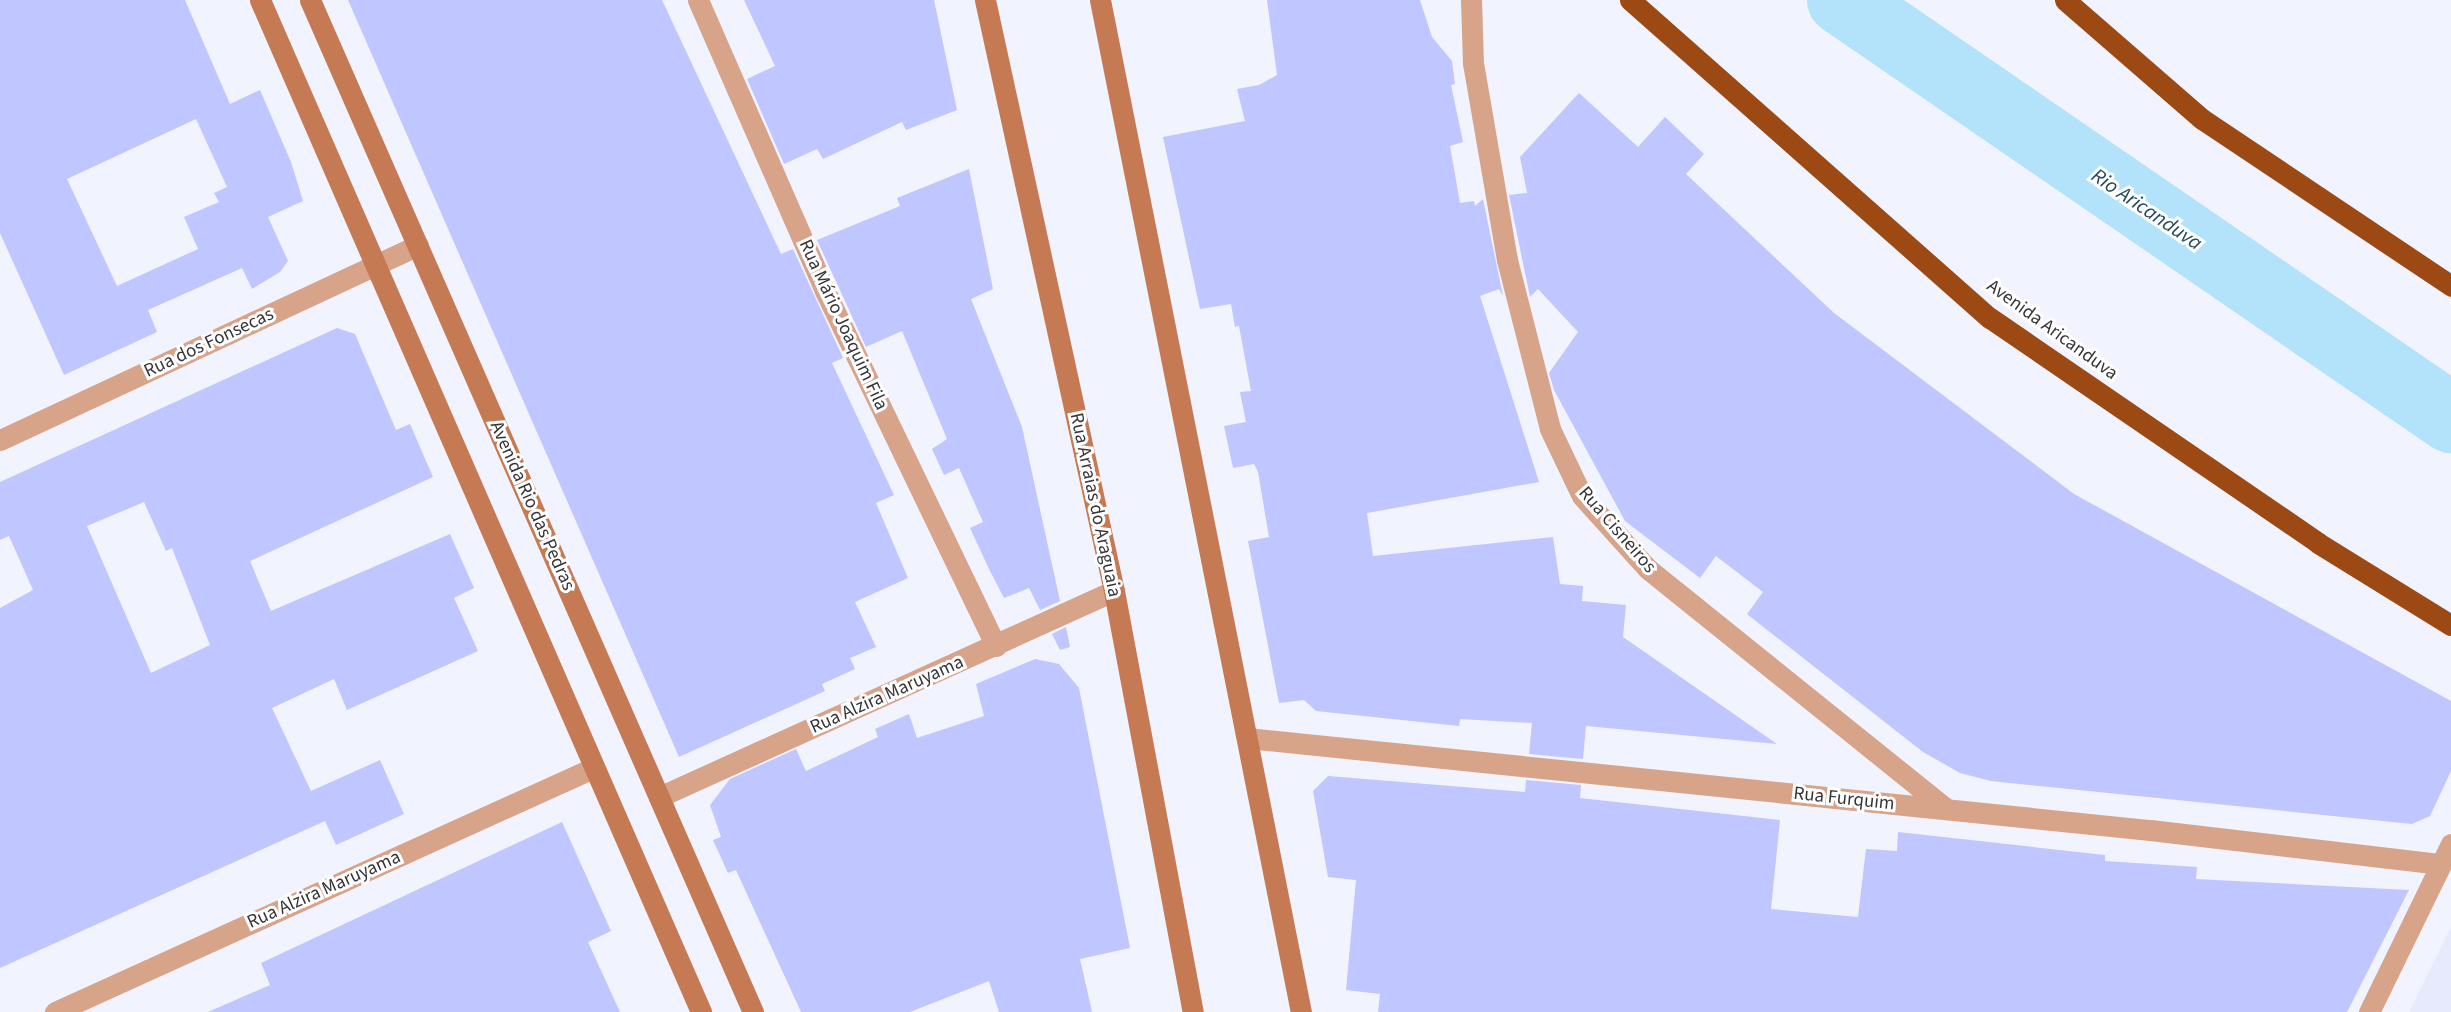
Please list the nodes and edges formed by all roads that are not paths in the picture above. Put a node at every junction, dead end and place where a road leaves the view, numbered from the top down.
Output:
1 (260, 0) edge
2 (310, 0) edge
3 (698, 0) edge
4 (985, 0) edge
5 (1100, 0) edge
6 (1471, 0) edge
7 (1630, 0) edge
8 (2066, 0) edge
9 (418, 246) junction
10 (375, 267) junction
11 (2451, 286) edge
12 (0, 440) edge
13 (1114, 591) junction
14 (2451, 625) edge
15 (996, 646) junction
16 (1247, 738) junction
17 (593, 768) junction
18 (659, 797) junction
19 (1947, 809) junction
20 (2451, 844) edge
21 (2441, 864) junction
22 (55, 1012) edge
23 (701, 1012) edge
24 (753, 1012) edge
25 (1193, 1012) edge
26 (1301, 1012) edge
27 (2369, 1012) edge

1 - 10 main road
2 - 9 main road, Avenida Rio das Pedras
3 - 15 street, Rua Mário Joaquim Fila
4 - 13 main road, Rua Arraias do Araguaia
5 - 16 main road
6 - 19 street, Rua Cisneiros
7 - 14 highway, Avenida Aricanduva
8 - 11 highway
9 - 10 street, Rua dos Fonsecas
9 - 18 main road, Avenida Rio das Pedras
10 - 12 street, Rua dos Fonsecas
10 - 17 main road
13 - 15 street, Rua Alzira Maruyama
13 - 25 main road, Rua Arraias do Araguaia
15 - 18 street, Rua Alzira Maruyama
16 - 19 street, Rua Furquim
16 - 26 main road
17 - 22 street, Rua Alzira Maruyama
17 - 23 main road
18 - 24 main road, Avenida Rio das Pedras
19 - 21 street, Rua Furquim
20 - 21 street
21 - 27 street

